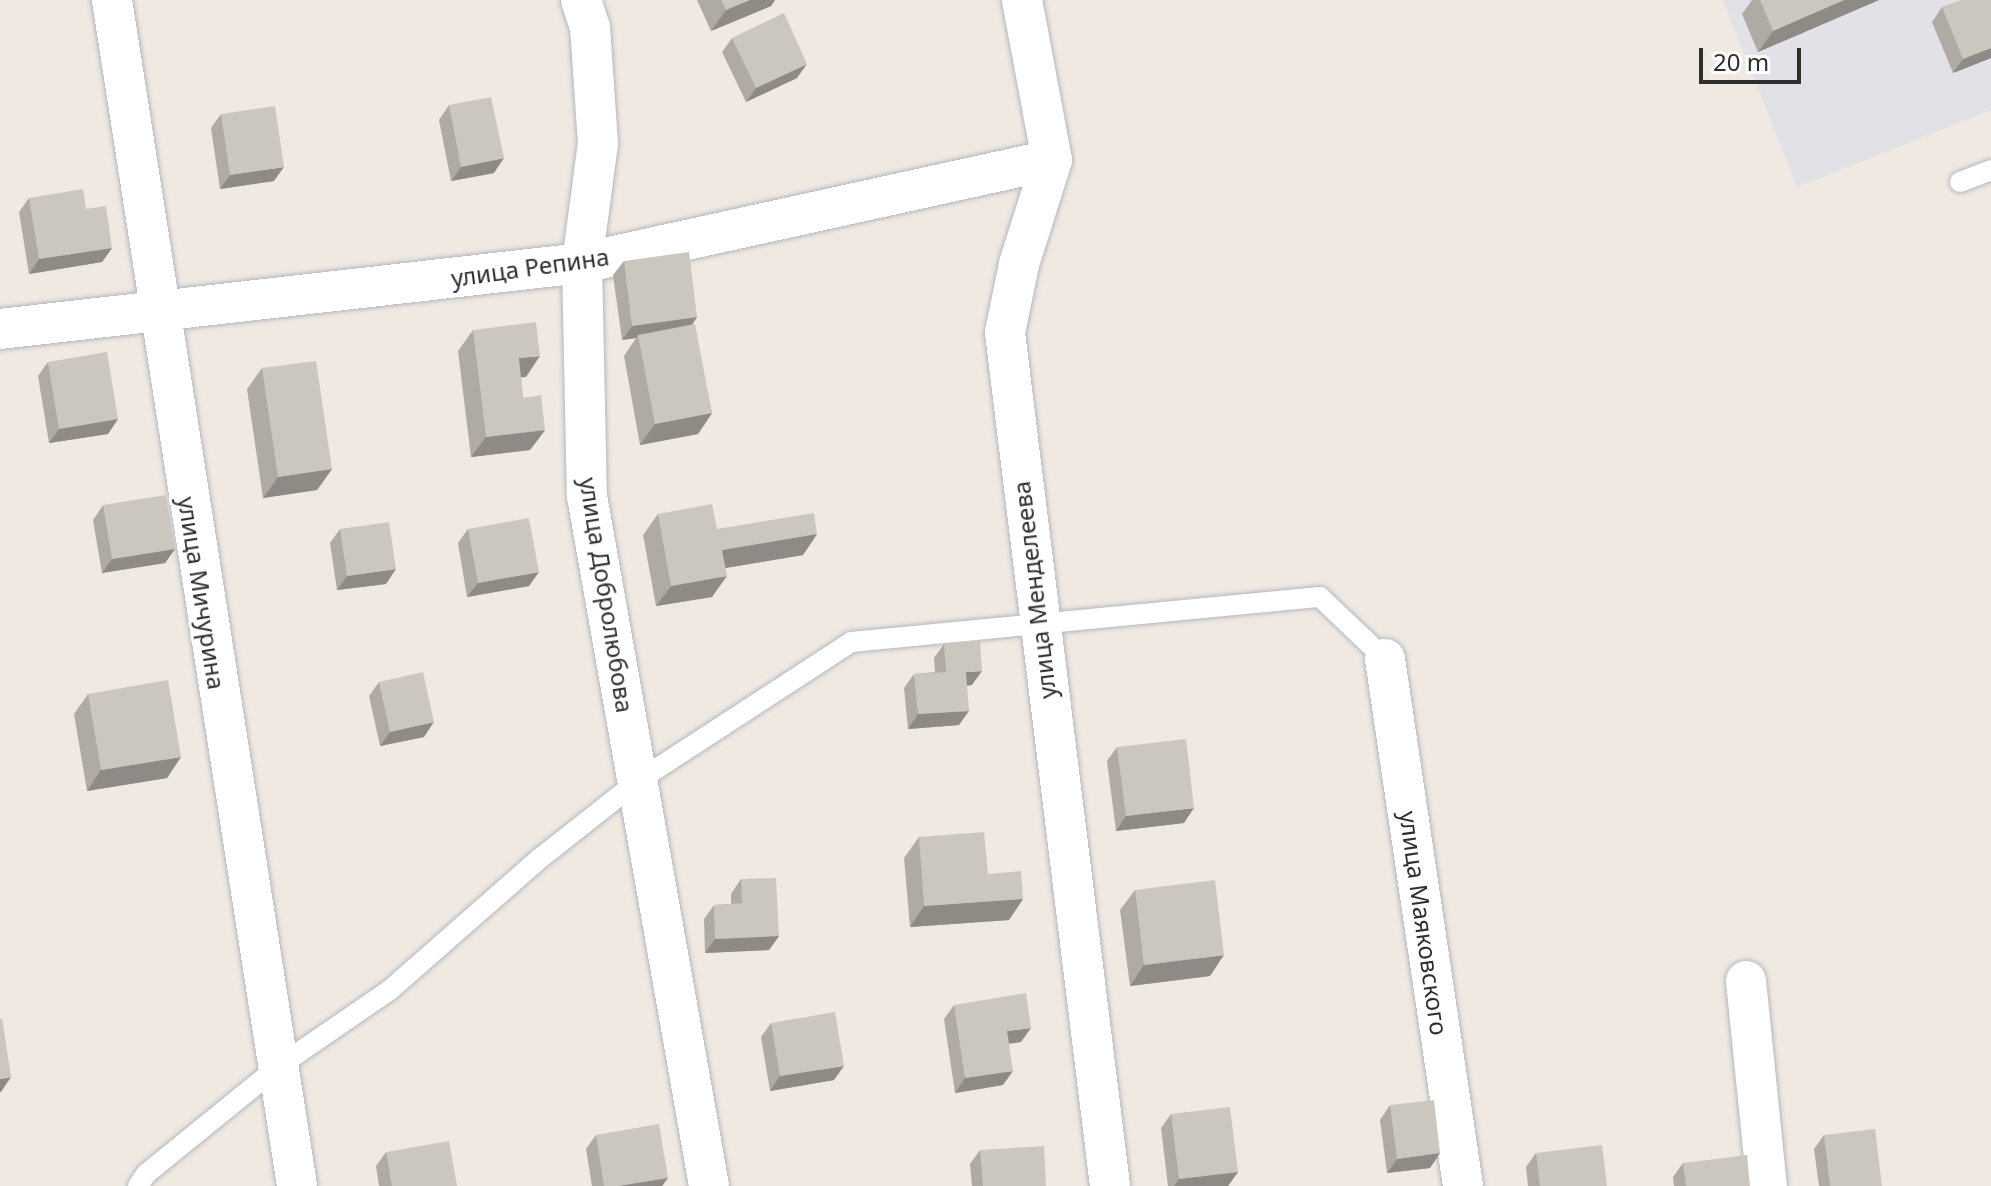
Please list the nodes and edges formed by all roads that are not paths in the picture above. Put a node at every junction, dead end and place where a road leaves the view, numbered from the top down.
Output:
1 (112, 0) edge
2 (581, 0) edge
3 (1022, 0) edge
4 (1052, 160) junction
5 (1991, 170) edge
6 (1960, 182) dead end
7 (582, 263) junction
8 (156, 310) junction
9 (0, 329) edge
10 (1037, 624) junction
11 (1385, 659) joint
12 (638, 781) junction
13 (1746, 981) dead end
14 (279, 1066) junction
15 (138, 1186) edge
16 (297, 1186) edge
17 (709, 1186) edge
18 (1110, 1186) edge
19 (1463, 1186) edge
20 (1767, 1186) edge

1 - 8 street, улица Мичурина
2 - 7 street, улица Добролюбова
3 - 4 street, улица Менделеева
4 - 7 street, улица Репина
4 - 10 street, улица Менделеева
5 - 6 lane
7 - 8 street, улица Репина
7 - 12 street, улица Добролюбова
8 - 9 street, улица Репина
8 - 14 street, улица Мичурина
10 - 11 lane
10 - 12 lane
10 - 18 street, улица Менделеева
11 - 19 street, улица Маяковского
12 - 14 lane
12 - 17 street, улица Добролюбова
13 - 20 street
14 - 15 lane
14 - 16 street, улица Мичурина

